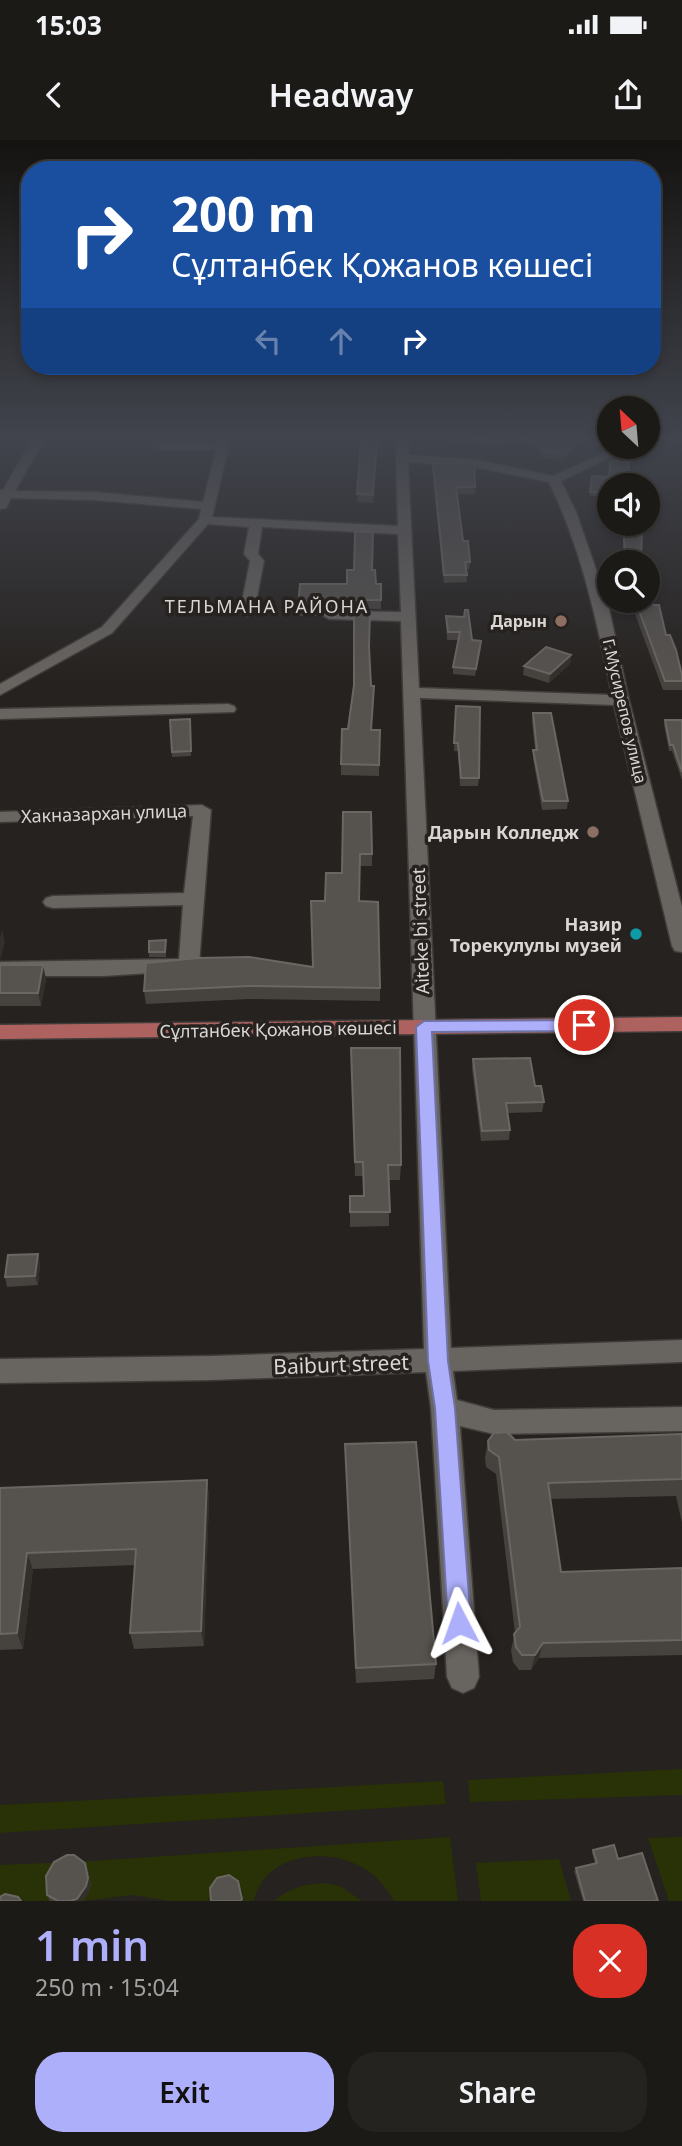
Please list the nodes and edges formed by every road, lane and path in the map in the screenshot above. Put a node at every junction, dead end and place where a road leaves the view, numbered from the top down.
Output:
1 (202, 518) edge
2 (232, 518) edge
3 (405, 518) edge
4 (572, 518) edge
5 (256, 523) junction
6 (406, 530) junction
7 (247, 612) dead end
8 (329, 615) dead end
9 (409, 617) junction
10 (0, 690) edge
11 (412, 693) junction
12 (621, 700) junction
13 (228, 709) dead end
14 (0, 714) edge
15 (0, 817) edge
16 (193, 899) junction
17 (53, 902) dead end
18 (682, 946) edge
19 (0, 969) edge
20 (682, 1024) edge
21 (424, 1027) junction
22 (0, 1032) edge
23 (682, 1352) edge
24 (438, 1361) junction
25 (0, 1371) edge
26 (445, 1408) junction
27 (682, 1419) edge
28 (463, 1677) dead end

1 - 10 street
2 - 5 street
3 - 6 street, Aiteke bi street
4 - 12 street, Г.Мусирепов улица
5 - 6 street
5 - 7 street
6 - 9 street, Aiteke bi street
8 - 9 street
9 - 11 street, Aiteke bi street
11 - 12 street
11 - 21 street, Aiteke bi street
12 - 18 street, Г.Мусирепов улица
13 - 14 street
15 - 16 street, Хакназархан улица
16 - 17 street
16 - 19 street, Хакназархан улица
20 - 21 main road, Сұлтанбек Қожанов көшесі
21 - 22 main road, Сұлтанбек Қожанов көшесі
21 - 24 street, Aiteke bi street
23 - 24 street, Baiburt street
24 - 25 street, Baiburt street
24 - 26 street, Aiteke bi street
26 - 27 street
26 - 28 street, Aiteke bi street

